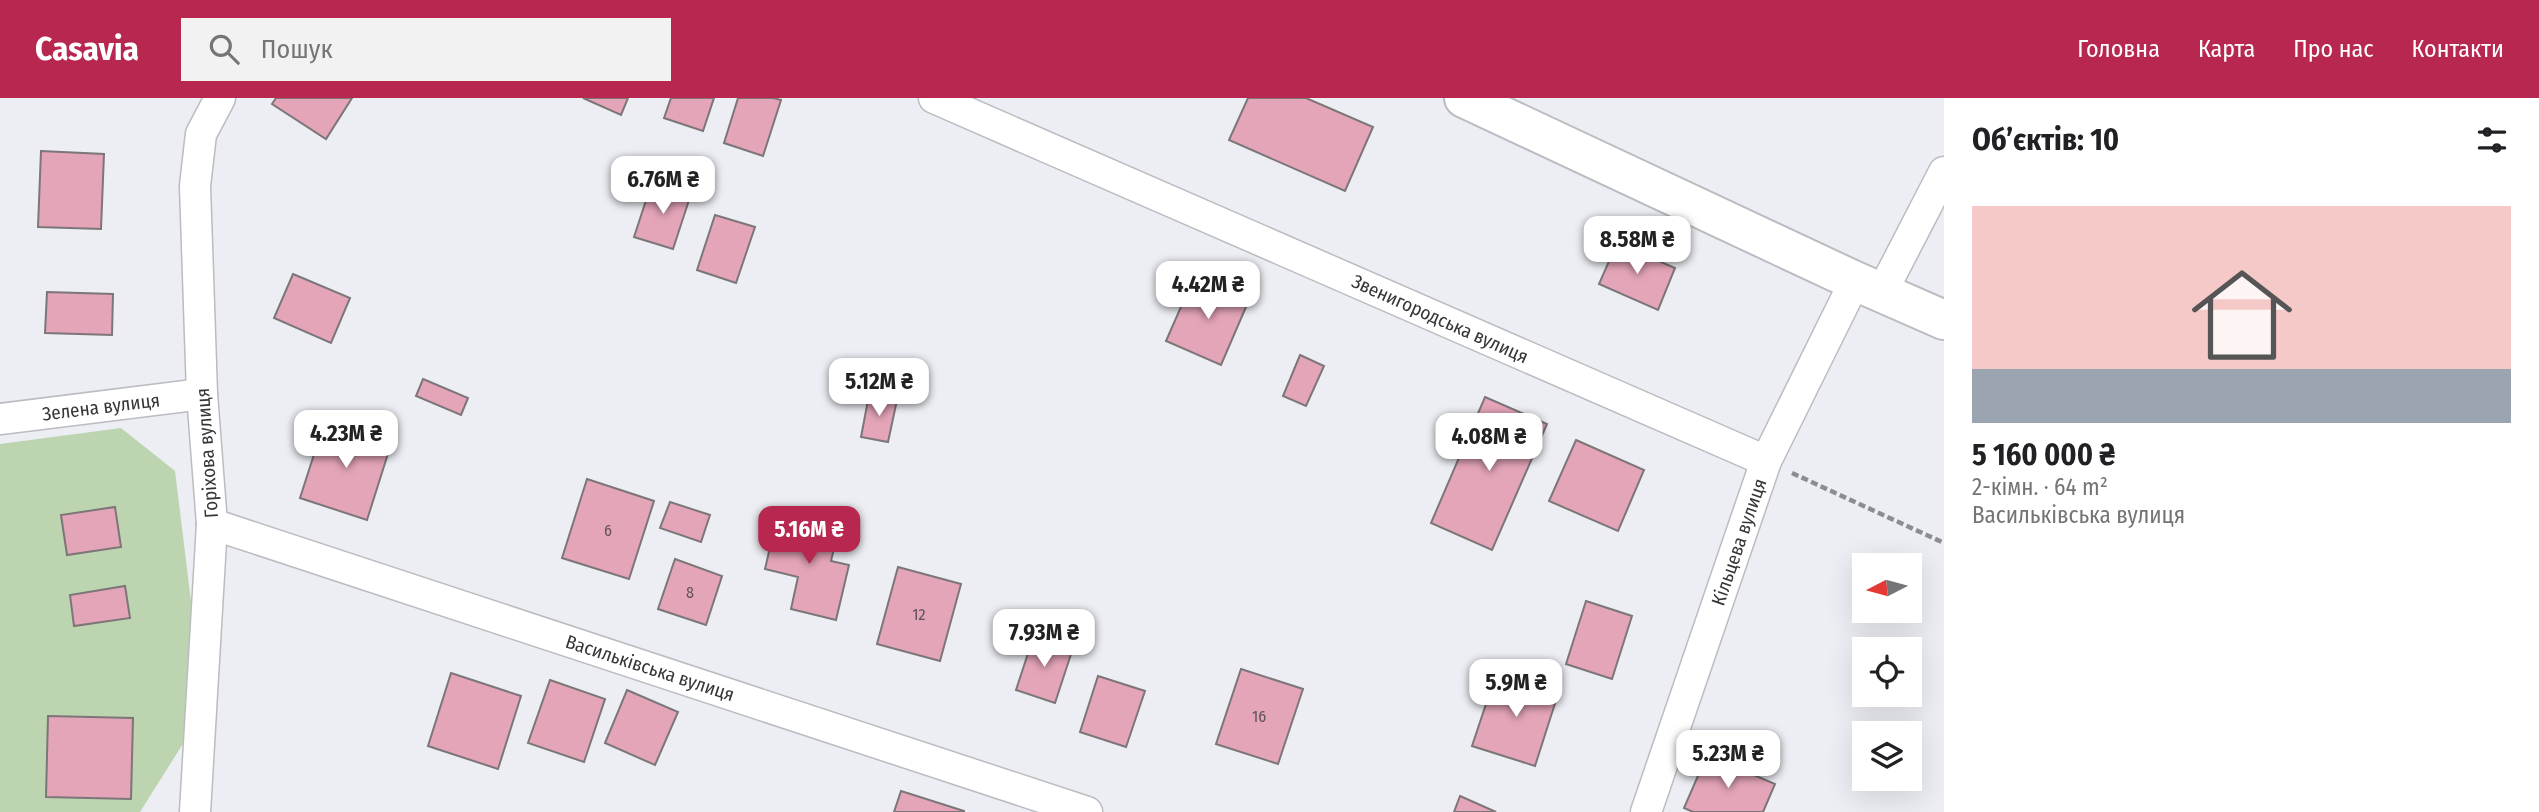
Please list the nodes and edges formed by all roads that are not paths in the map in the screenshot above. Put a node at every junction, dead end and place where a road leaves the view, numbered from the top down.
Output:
1 (220, 98) edge
2 (934, 98) edge
3 (1475, 100) edge
4 (1944, 172) edge
5 (1868, 287) junction
6 (1944, 320) edge
7 (202, 394) junction
8 (0, 419) edge
9 (1766, 461) junction
10 (212, 524) junction
11 (195, 812) edge
12 (1087, 812) edge
13 (1646, 812) edge

1 - 7 street, Горіхова вулиця
2 - 9 street, Звенигородська вулиця
3 - 5 street
4 - 5 street, Кільцева вулиця
5 - 6 street
5 - 9 street, Кільцева вулиця
7 - 8 street, Зелена вулиця
7 - 10 street, Горіхова вулиця
9 - 13 street, Кільцева вулиця
10 - 11 street, Горіхова вулиця
10 - 12 street, Васильківська вулиця

